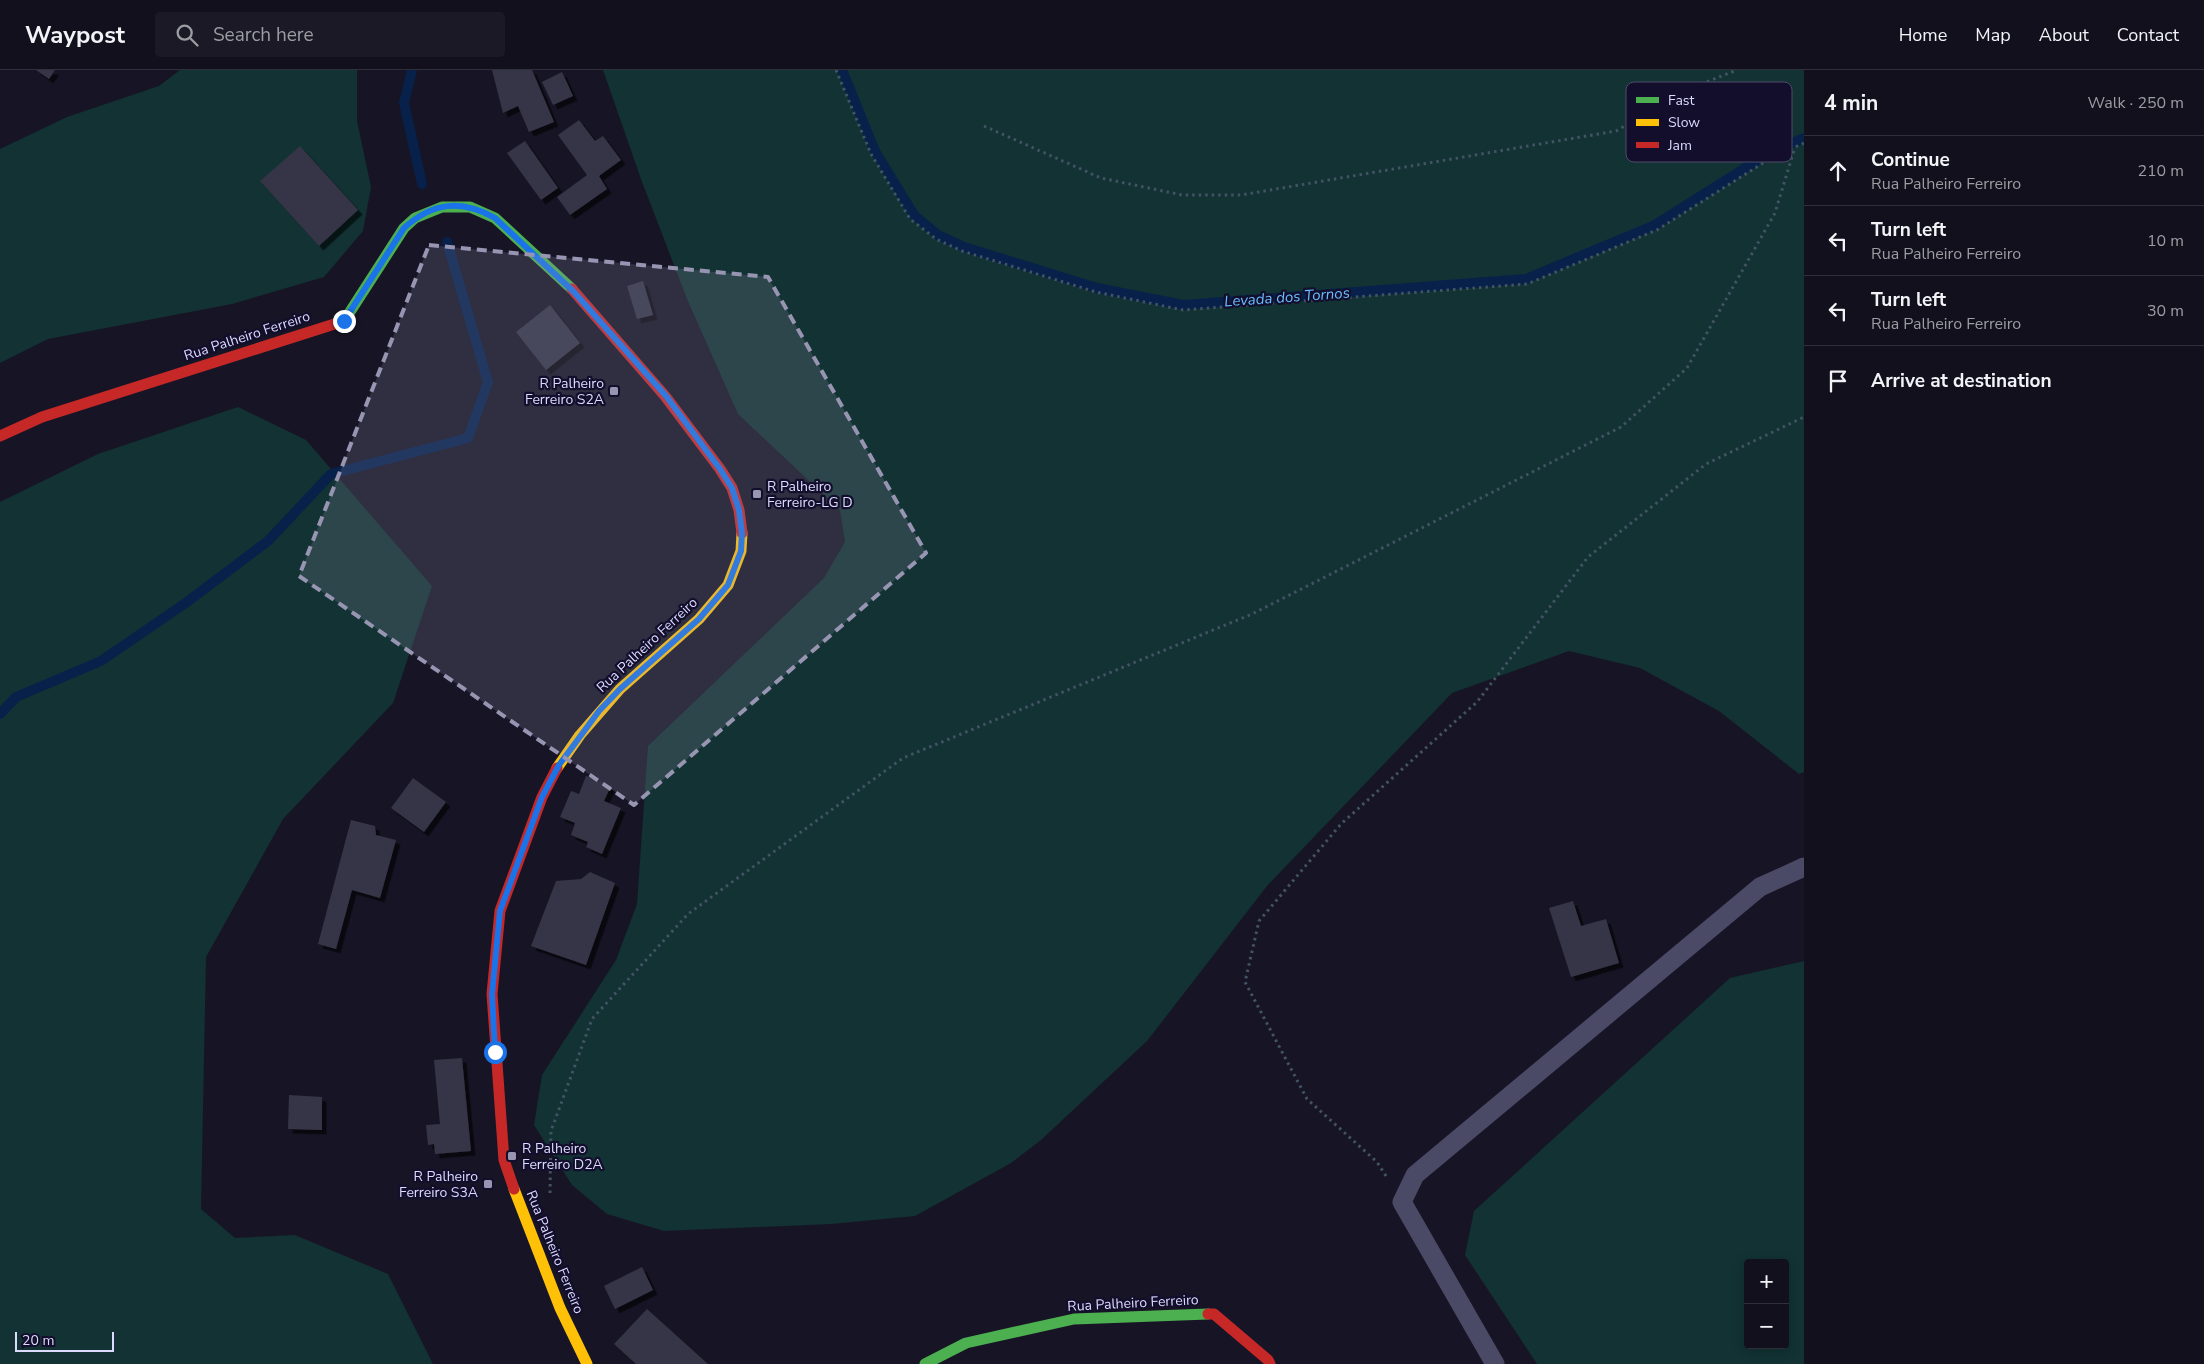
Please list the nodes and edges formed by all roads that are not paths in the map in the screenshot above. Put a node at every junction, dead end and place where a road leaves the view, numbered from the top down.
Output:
1 (0, 436) edge
2 (1804, 867) edge
3 (587, 1364) edge
4 (925, 1364) edge
5 (1270, 1364) edge
6 (1495, 1364) edge

1 - 3 street, Rua Palheiro Ferreiro
2 - 6 lane
4 - 5 street, Rua Palheiro Ferreiro

